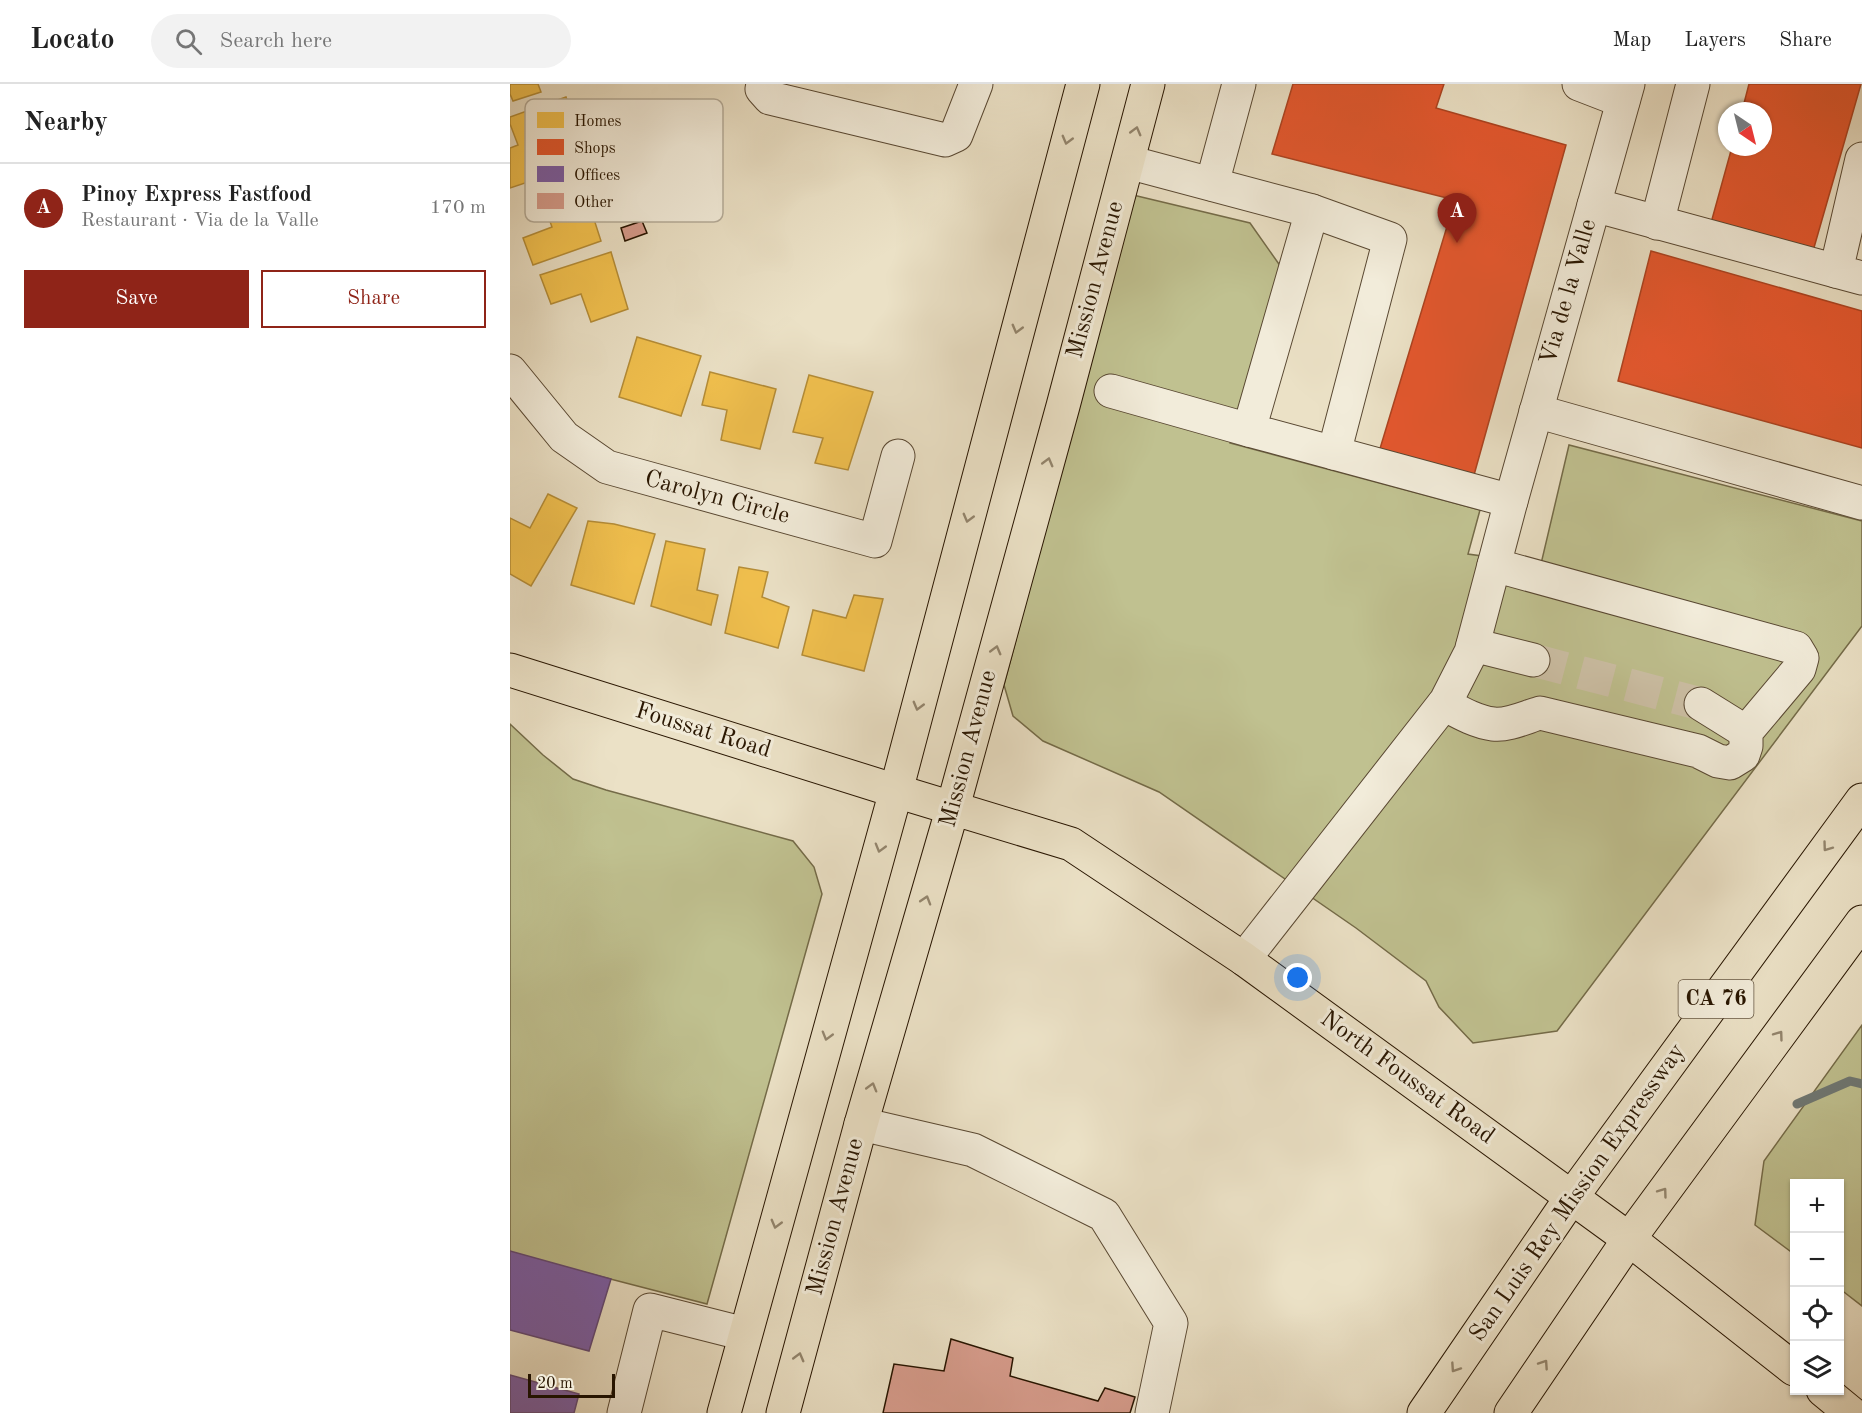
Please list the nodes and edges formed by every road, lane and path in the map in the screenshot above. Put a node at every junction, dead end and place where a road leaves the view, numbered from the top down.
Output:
1 (763, 84) edge
2 (976, 84) edge
3 (1083, 84) edge
4 (1148, 84) edge
5 (1239, 84) edge
6 (1579, 84) edge
7 (1693, 84) edge
8 (1625, 93) edge
9 (1862, 159) edge
10 (1128, 162) junction
11 (1212, 184) junction
12 (1594, 206) junction
13 (1312, 211) junction
14 (1657, 223) junction
15 (1849, 274) edge
16 (510, 371) edge
17 (1111, 391) dead end
18 (1536, 411) junction
19 (1249, 430) junction
20 (1334, 453) junction
21 (898, 456) dead end
22 (1511, 501) junction
23 (1862, 503) edge
24 (1494, 565) junction
25 (1473, 645) junction
26 (1533, 660) tunnel mouth
27 (510, 670) edge
28 (1444, 704) junction
29 (1701, 705) tunnel mouth
30 (1746, 732) junction
31 (896, 791) junction
32 (1862, 800) edge
33 (953, 807) junction
34 (1862, 921) edge
35 (1244, 959) junction
36 (861, 1124) junction
37 (1571, 1198) junction
38 (1629, 1239) junction
39 (746, 1334) junction
40 (1790, 1366) edge
41 (1828, 1395) edge
42 (624, 1413) edge
43 (724, 1413) edge
44 (783, 1413) edge
45 (1152, 1413) edge
46 (1424, 1413) edge
47 (1511, 1413) edge
48 (1851, 1413) edge

1 - 2 street
3 -> 31 main road
10 -> 4 main road, Mission Avenue
5 - 11 street
6 - 8 street
7 - 14 street
8 - 12 street, Via de la Valle
9 - 15 street
10 - 11 street
33 -> 10 main road, Mission Avenue
11 - 13 street
12 - 14 street
12 - 18 street, Via de la Valle
13 - 19 street
13 - 20 street
14 - 15 street
16 - 21 street, Carolyn Circle
17 - 19 street
18 - 22 street, Via de la Valle
18 - 23 street
19 - 20 street
20 - 22 street
22 - 24 street, Via de la Valle
24 - 25 street, Via de la Valle
24 - 30 street
25 - 26 street
25 - 28 street, Via de la Valle
27 - 31 main road, Foussat Road
28 - 30 street
28 - 35 street, Via de la Valle
29 - 30 street
31 - 33 main road, North Foussat Road
31 -> 39 main road
32 -> 37 main road, San Luis Rey Mission Expressway / CA 76
33 - 35 main road, North Foussat Road
36 -> 33 main road, Mission Avenue
38 -> 34 main road, CA 76
35 - 37 main road, North Foussat Road
44 -> 36 main road, Mission Avenue
36 - 45 street
37 - 38 main road, North Foussat Road
37 -> 46 main road, San Luis Rey Mission Expressway / CA 76
38 - 40 main road, North Foussat Road
47 -> 38 main road, CA 76
39 - 42 street
39 - 43 main road
41 - 48 main road

